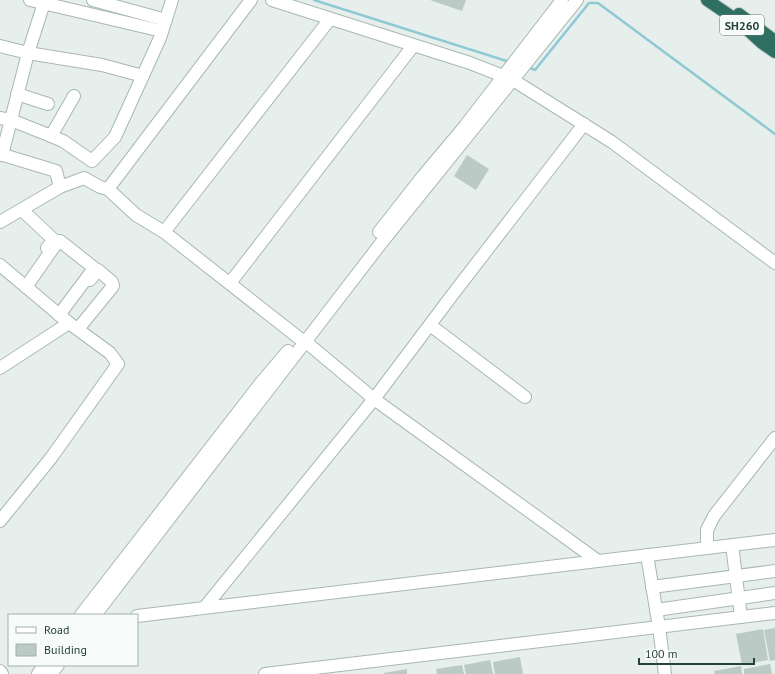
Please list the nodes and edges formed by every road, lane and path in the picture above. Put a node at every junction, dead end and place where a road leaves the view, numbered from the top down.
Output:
1 (30, 0) edge
2 (93, 0) edge
3 (251, 0) edge
4 (272, 0) edge
5 (562, 0) edge
6 (577, 0) edge
7 (707, 0) edge
8 (721, 0) edge
9 (170, 1) edge
10 (44, 3) junction
11 (330, 19) junction
12 (164, 25) junction
13 (775, 41) edge
14 (0, 46) edge
15 (413, 46) junction
16 (775, 52) edge
17 (28, 53) junction
18 (143, 76) junction
19 (508, 78) junction
20 (17, 94) junction
21 (74, 96) dead end
22 (48, 104) dead end
23 (5, 119) edge
24 (584, 124) junction
25 (51, 136) junction
26 (1, 154) edge
27 (60, 187) junction
28 (108, 189) junction
29 (22, 210) junction
30 (0, 222) edge
31 (164, 232) junction
32 (775, 263) edge
33 (0, 265) edge
34 (230, 283) junction
35 (23, 284) junction
36 (67, 321) junction
37 (430, 325) junction
38 (302, 340) junction
39 (0, 368) edge
40 (525, 397) dead end
41 (374, 399) junction
42 (775, 438) edge
43 (0, 521) edge
44 (775, 540) edge
45 (732, 545) junction
46 (707, 548) junction
47 (647, 556) junction
48 (598, 561) junction
49 (775, 571) edge
50 (736, 576) junction
51 (652, 587) junction
52 (775, 592) edge
53 (739, 598) junction
54 (205, 607) junction
55 (656, 610) junction
56 (82, 614) edge
57 (96, 614) edge
58 (775, 614) edge
59 (138, 616) edge
60 (741, 617) junction
61 (659, 627) junction
62 (57, 666) edge
63 (0, 671) edge
64 (2, 674) edge
65 (51, 674) edge
66 (265, 674) edge
67 (665, 674) edge

1 - 10 street
2 - 12 street
3 - 28 street
4 - 11 street
5 - 19 street
6 - 19 street
7 - 16 highway, SH260
8 - 13 highway
9 - 12 street
10 - 12 street
10 - 17 street
11 - 15 street
11 - 31 street
12 - 18 street
14 - 17 street
15 - 19 street
15 - 34 street
17 - 18 street
17 - 20 street
18 - 25 street
19 - 24 street
19 - 38 street
20 - 22 street
20 - 23 street
21 - 25 street
23 - 25 street
23 - 26 street
24 - 32 street
24 - 37 street
26 - 27 street
27 - 28 street
27 - 29 street
28 - 31 street
29 - 30 street
29 - 35 street
31 - 34 street
33 - 35 street
34 - 38 street
35 - 36 street
35 - 36 street
36 - 39 street
36 - 43 street
37 - 40 street
37 - 41 street
38 - 41 street
38 - 56 street
38 - 57 street
41 - 48 street
41 - 54 street
42 - 46 street
44 - 45 street
45 - 46 street
45 - 50 street
46 - 47 street
47 - 48 street
47 - 51 street
48 - 54 street
49 - 50 street
50 - 51 street
50 - 53 street
51 - 55 street
52 - 53 street
53 - 55 street
53 - 60 street
54 - 59 street
55 - 61 street
58 - 60 street
60 - 61 street
61 - 66 street
61 - 67 street
62 - 65 street
63 - 64 street

